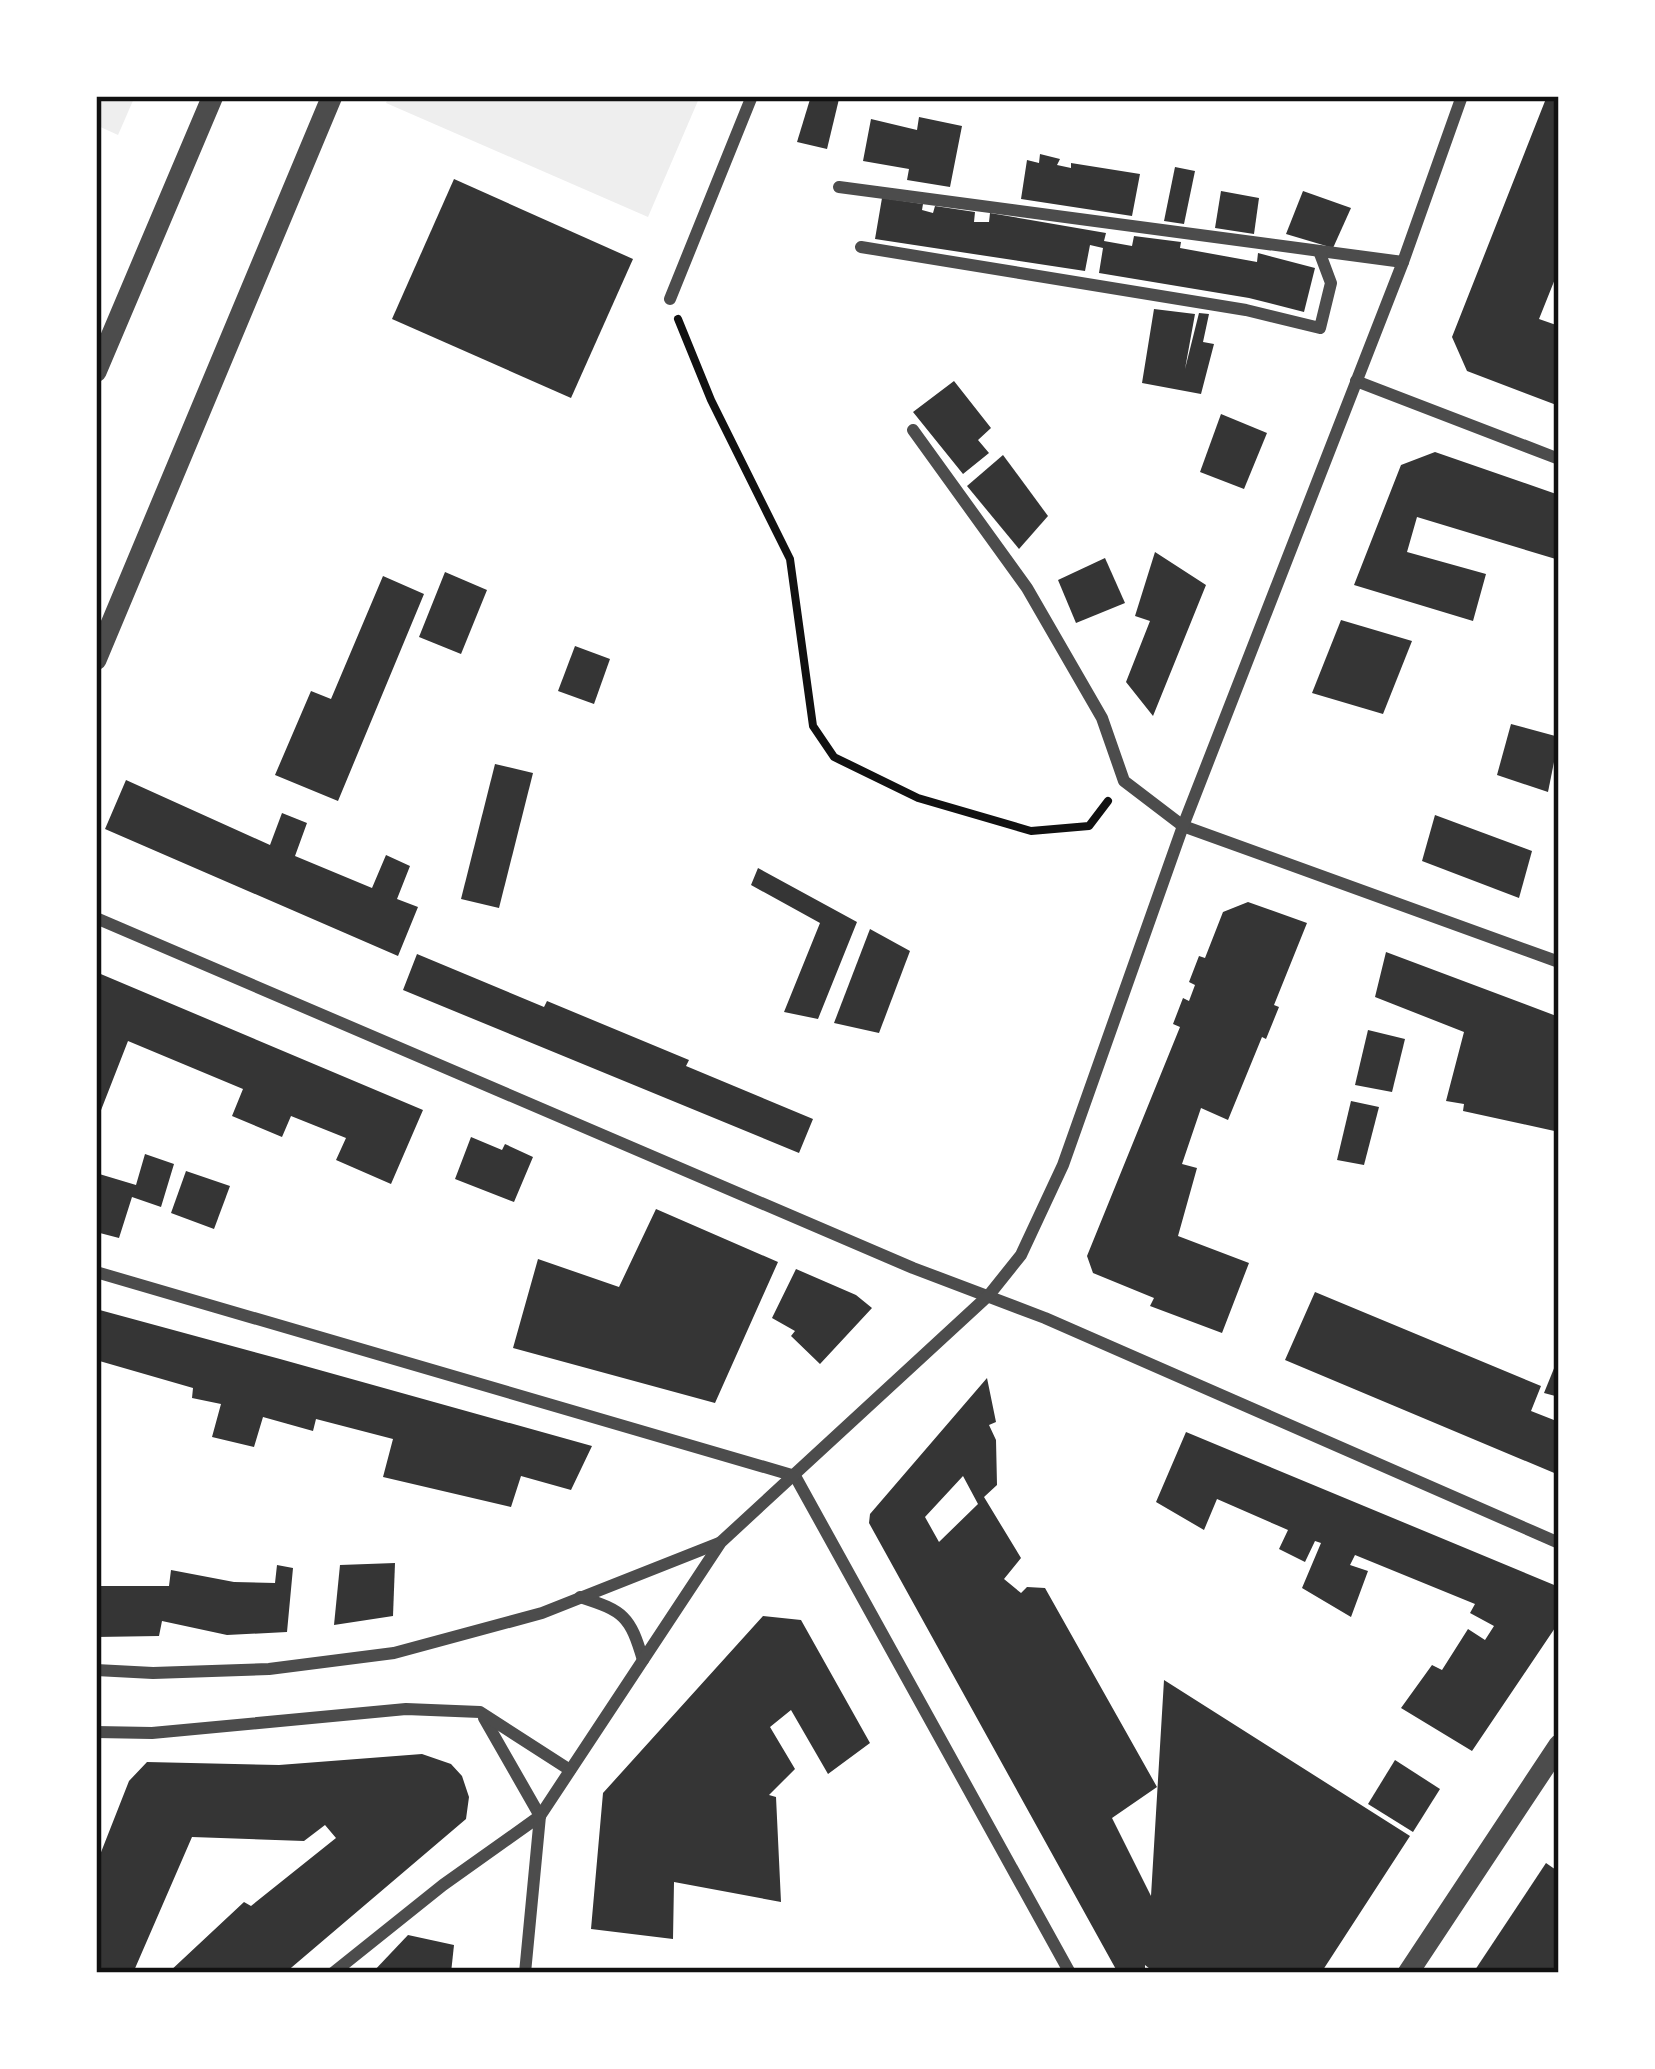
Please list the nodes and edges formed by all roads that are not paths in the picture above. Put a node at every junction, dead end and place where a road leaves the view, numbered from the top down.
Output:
1 (213, 96) edge
2 (332, 96) edge
3 (752, 96) edge
4 (1462, 96) edge
5 (838, 187) dead end
6 (861, 247) dead end
7 (1319, 251) junction
8 (1403, 262) junction
9 (670, 299) road end
10 (96, 372) edge
11 (1356, 381) junction
12 (913, 430) dead end
13 (1559, 459) edge
14 (96, 660) edge
15 (1183, 826) junction
16 (96, 918) edge
17 (1559, 962) edge
18 (96, 1272) edge
19 (989, 1295) junction
20 (795, 1476) junction
21 (721, 1542) junction
22 (1559, 1543) edge
23 (580, 1597) junction
24 (643, 1660) junction
25 (96, 1670) edge
26 (480, 1712) junction
27 (96, 1732) edge
28 (1559, 1744) edge
29 (570, 1770) junction
30 (540, 1816) junction
31 (333, 1973) edge
32 (525, 1973) edge
33 (1070, 1973) edge
34 (1410, 1973) edge

1 - 10 street
2 - 14 street
3 - 9 street
4 - 8 street
5 - 7 street
6 - 7 street
7 - 8 street
8 - 11 street
11 - 13 street
11 - 15 street
12 - 15 street
15 - 17 street
15 - 19 street
16 - 19 street
18 - 20 street
19 - 20 street
19 - 22 street
20 - 21 street
20 - 33 street
21 - 23 street
21 - 24 street
23 - 24 street
23 - 25 street
24 - 29 street
26 - 27 street
26 - 29 street
26 - 30 street
28 - 34 street
29 - 30 street
30 - 31 street
30 - 32 street

